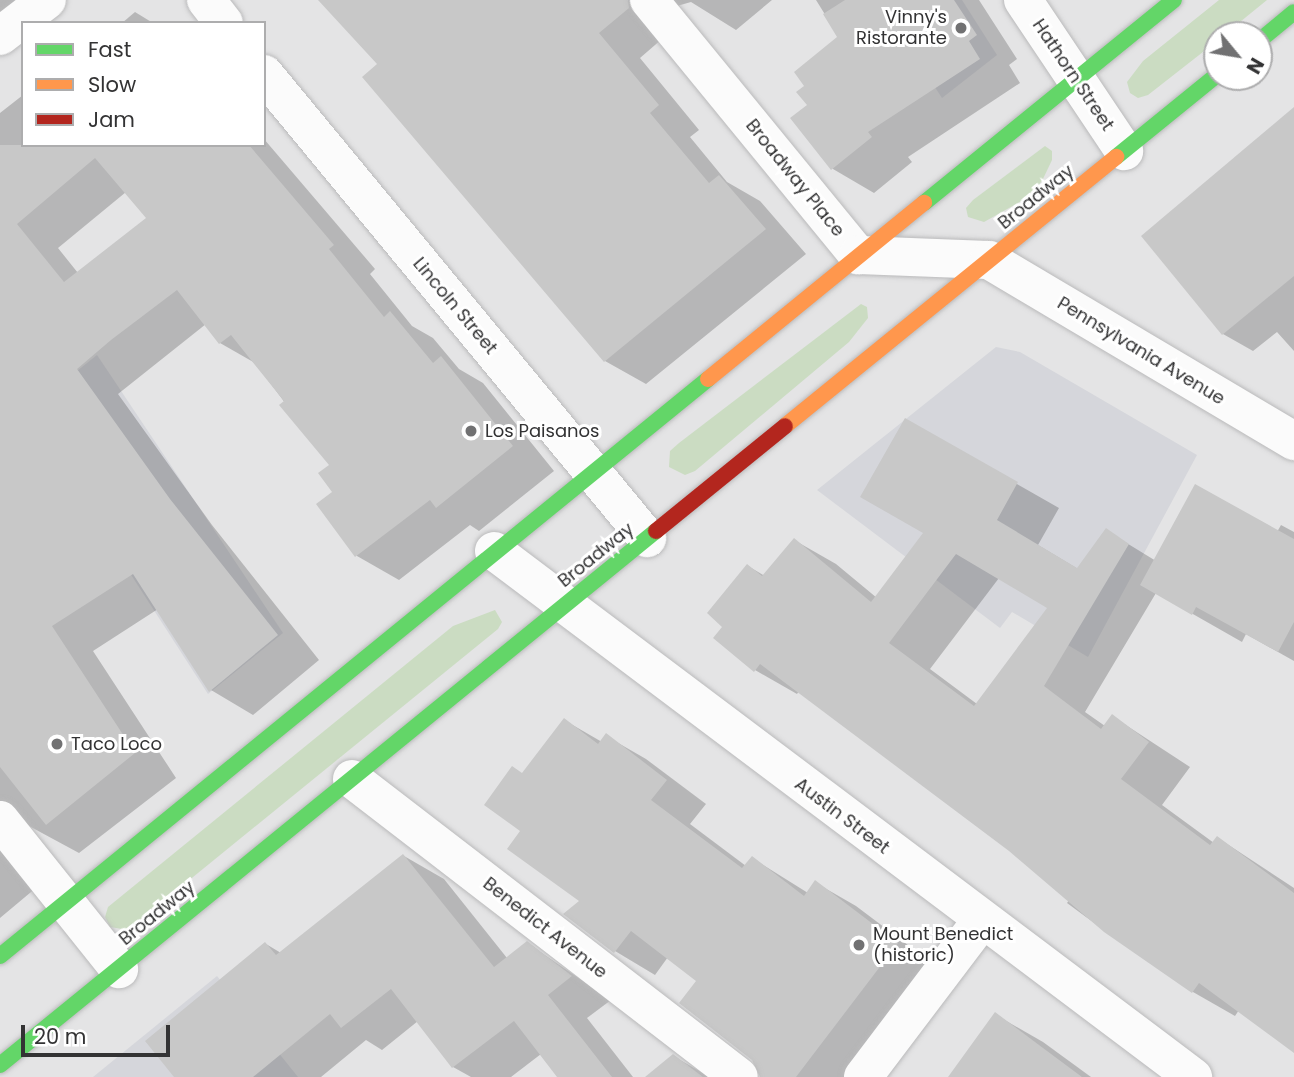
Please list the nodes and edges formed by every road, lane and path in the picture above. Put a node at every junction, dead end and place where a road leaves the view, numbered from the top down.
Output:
1 (47, 0) edge
2 (206, 0) edge
3 (649, 0) edge
4 (1023, 0) edge
5 (1174, 0) edge
6 (1294, 12) edge
7 (222, 21) edge
8 (1273, 29) edge
9 (0, 36) edge
10 (266, 76) edge
11 (1076, 80) junction
12 (1203, 86) edge
13 (1124, 151) junction
14 (858, 255) junction
15 (989, 260) junction
16 (1294, 441) edge
17 (592, 471) junction
18 (647, 538) junction
19 (494, 551) junction
20 (564, 607) junction
21 (352, 779) junction
22 (0, 820) edge
23 (66, 902) junction
24 (981, 921) junction
25 (0, 956) edge
26 (119, 969) junction
27 (0, 1065) edge
28 (739, 1077) edge
29 (863, 1077) edge
30 (1193, 1077) edge

1 - 9 street
2 - 7 street
3 - 14 street, Broadway Place
4 - 11 street, Hathorn Street
5 - 11 main road
6 - 8 main road
10 - 17 street, Lincoln Street
11 - 13 street, Hathorn Street
11 - 14 main road
12 - 13 main road, Broadway
13 - 15 main road, Broadway
14 - 15 street
14 - 17 main road
15 - 16 street, Pennsylvania Avenue
15 - 18 main road, Broadway
17 - 18 street, Lincoln Street
17 - 19 main road
18 - 20 main road, Broadway
19 - 20 street, Austin Street
19 - 23 main road
20 - 21 main road, Broadway
20 - 24 street, Austin Street
21 - 26 main road, Broadway
21 - 28 street, Benedict Avenue
22 - 23 street
23 - 25 main road
23 - 26 street
24 - 29 street
24 - 30 street, Austin Street
26 - 27 main road, Broadway

